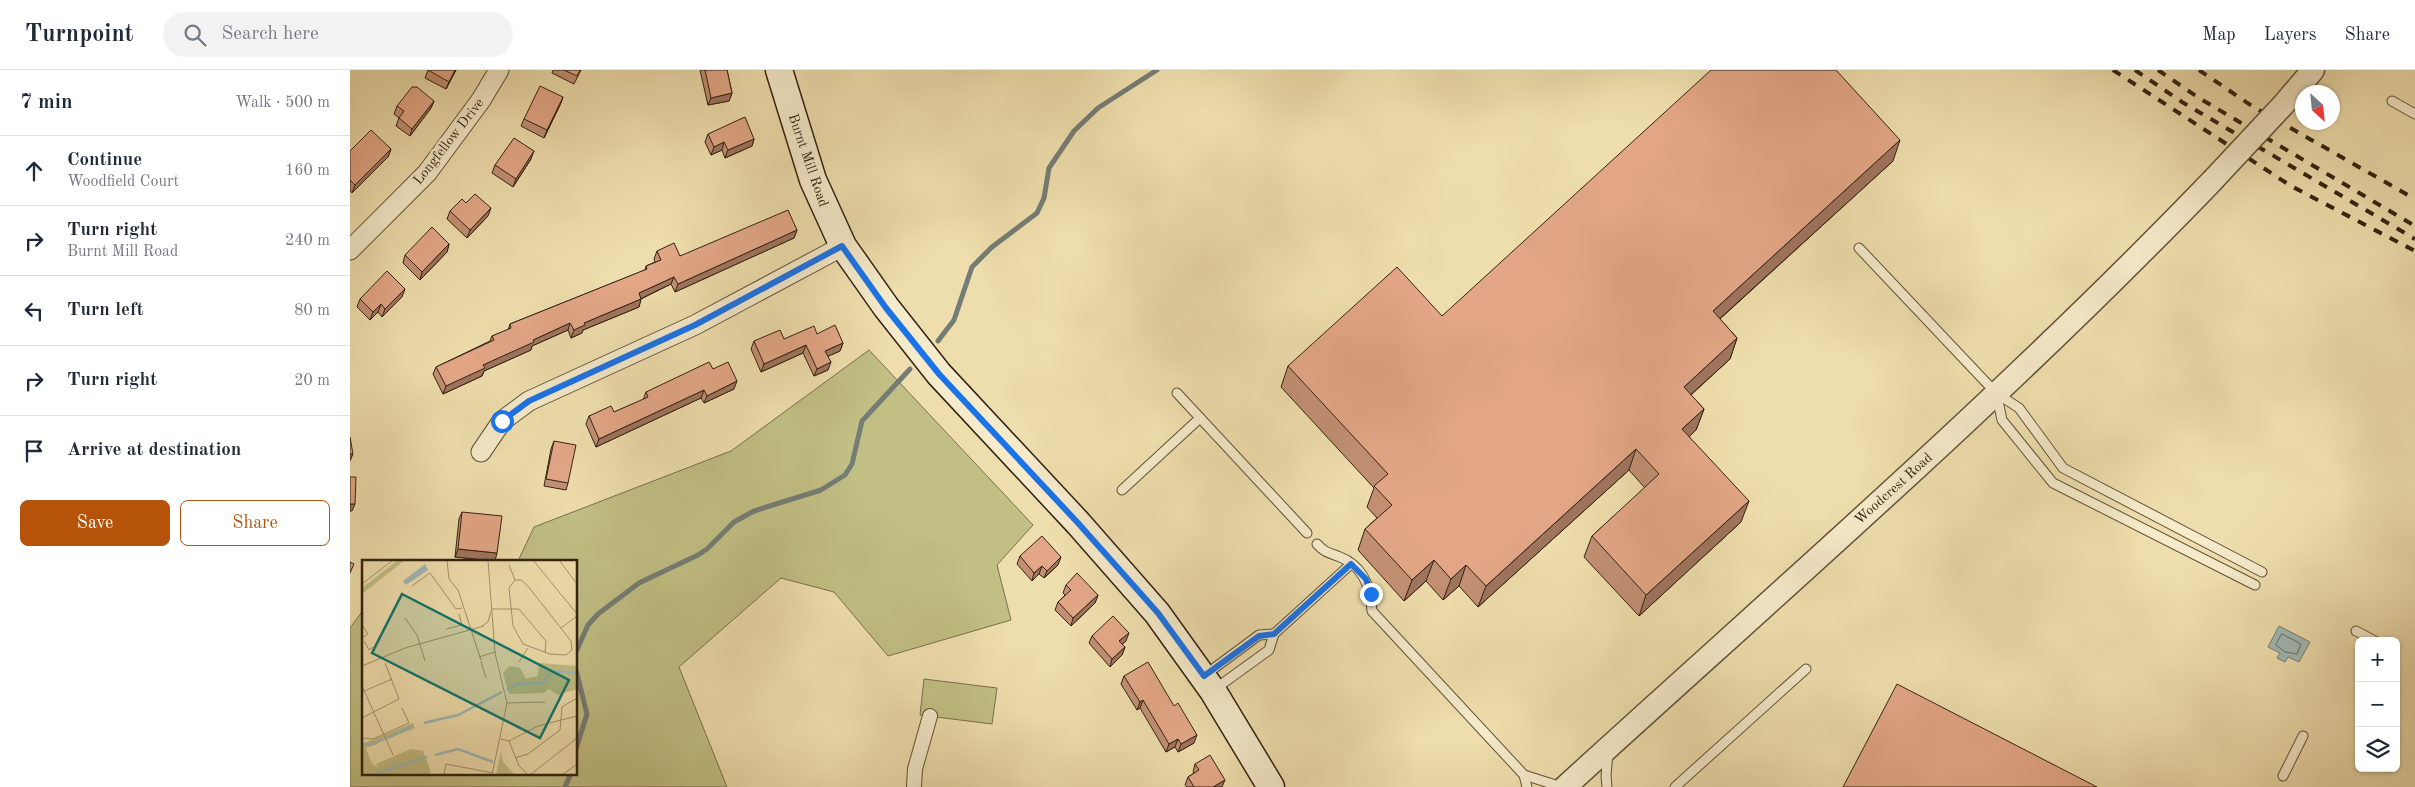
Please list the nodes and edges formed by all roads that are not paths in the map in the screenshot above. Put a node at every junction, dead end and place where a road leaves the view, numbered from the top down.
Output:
1 (499, 70) edge
2 (779, 70) edge
3 (2313, 70) edge
4 (2392, 102) dead end
5 (2415, 114) edge
6 (842, 246) junction
7 (1859, 248) dead end
8 (350, 250) edge
9 (1177, 393) dead end
10 (1996, 393) junction
11 (1200, 418) junction
12 (481, 452) dead end
13 (1122, 490) dead end
14 (1307, 533) dead end
15 (1317, 544) dead end
16 (1351, 564) junction
17 (2262, 572) dead end
18 (2255, 585) dead end
19 (2356, 632) dead end
20 (1274, 634) junction
21 (2367, 637) edge
22 (1806, 669) dead end
23 (1209, 684) junction
24 (930, 716) dead end
25 (2303, 736) dead end
26 (1608, 748) junction
27 (1524, 775) junction
28 (2283, 776) dead end
29 (914, 787) edge
30 (1271, 787) edge
31 (1527, 787) edge
32 (1563, 787) edge
33 (1607, 787) edge
34 (1675, 787) edge

1 - 8 street, Longfellow Drive
2 - 6 main road, Burnt Mill Road
3 - 10 street, Woodcrest Road, bridge
4 - 5 lane
6 - 12 street
6 - 23 main road, Burnt Mill Road
7 - 10 lane
9 - 11 lane
10 - 17 lane
10 - 18 lane
10 - 26 street, Woodcrest Road
11 - 13 lane
11 - 14 lane
15 - 16 lane
16 - 20 lane
16 - 27 lane
19 - 21 lane
20 - 23 lane
20 - 23 lane
22 - 34 lane
23 - 30 main road, Burnt Mill Road
24 - 29 street
25 - 28 lane
26 - 32 street, Woodcrest Road
26 - 33 lane
27 - 31 lane
27 - 32 lane

